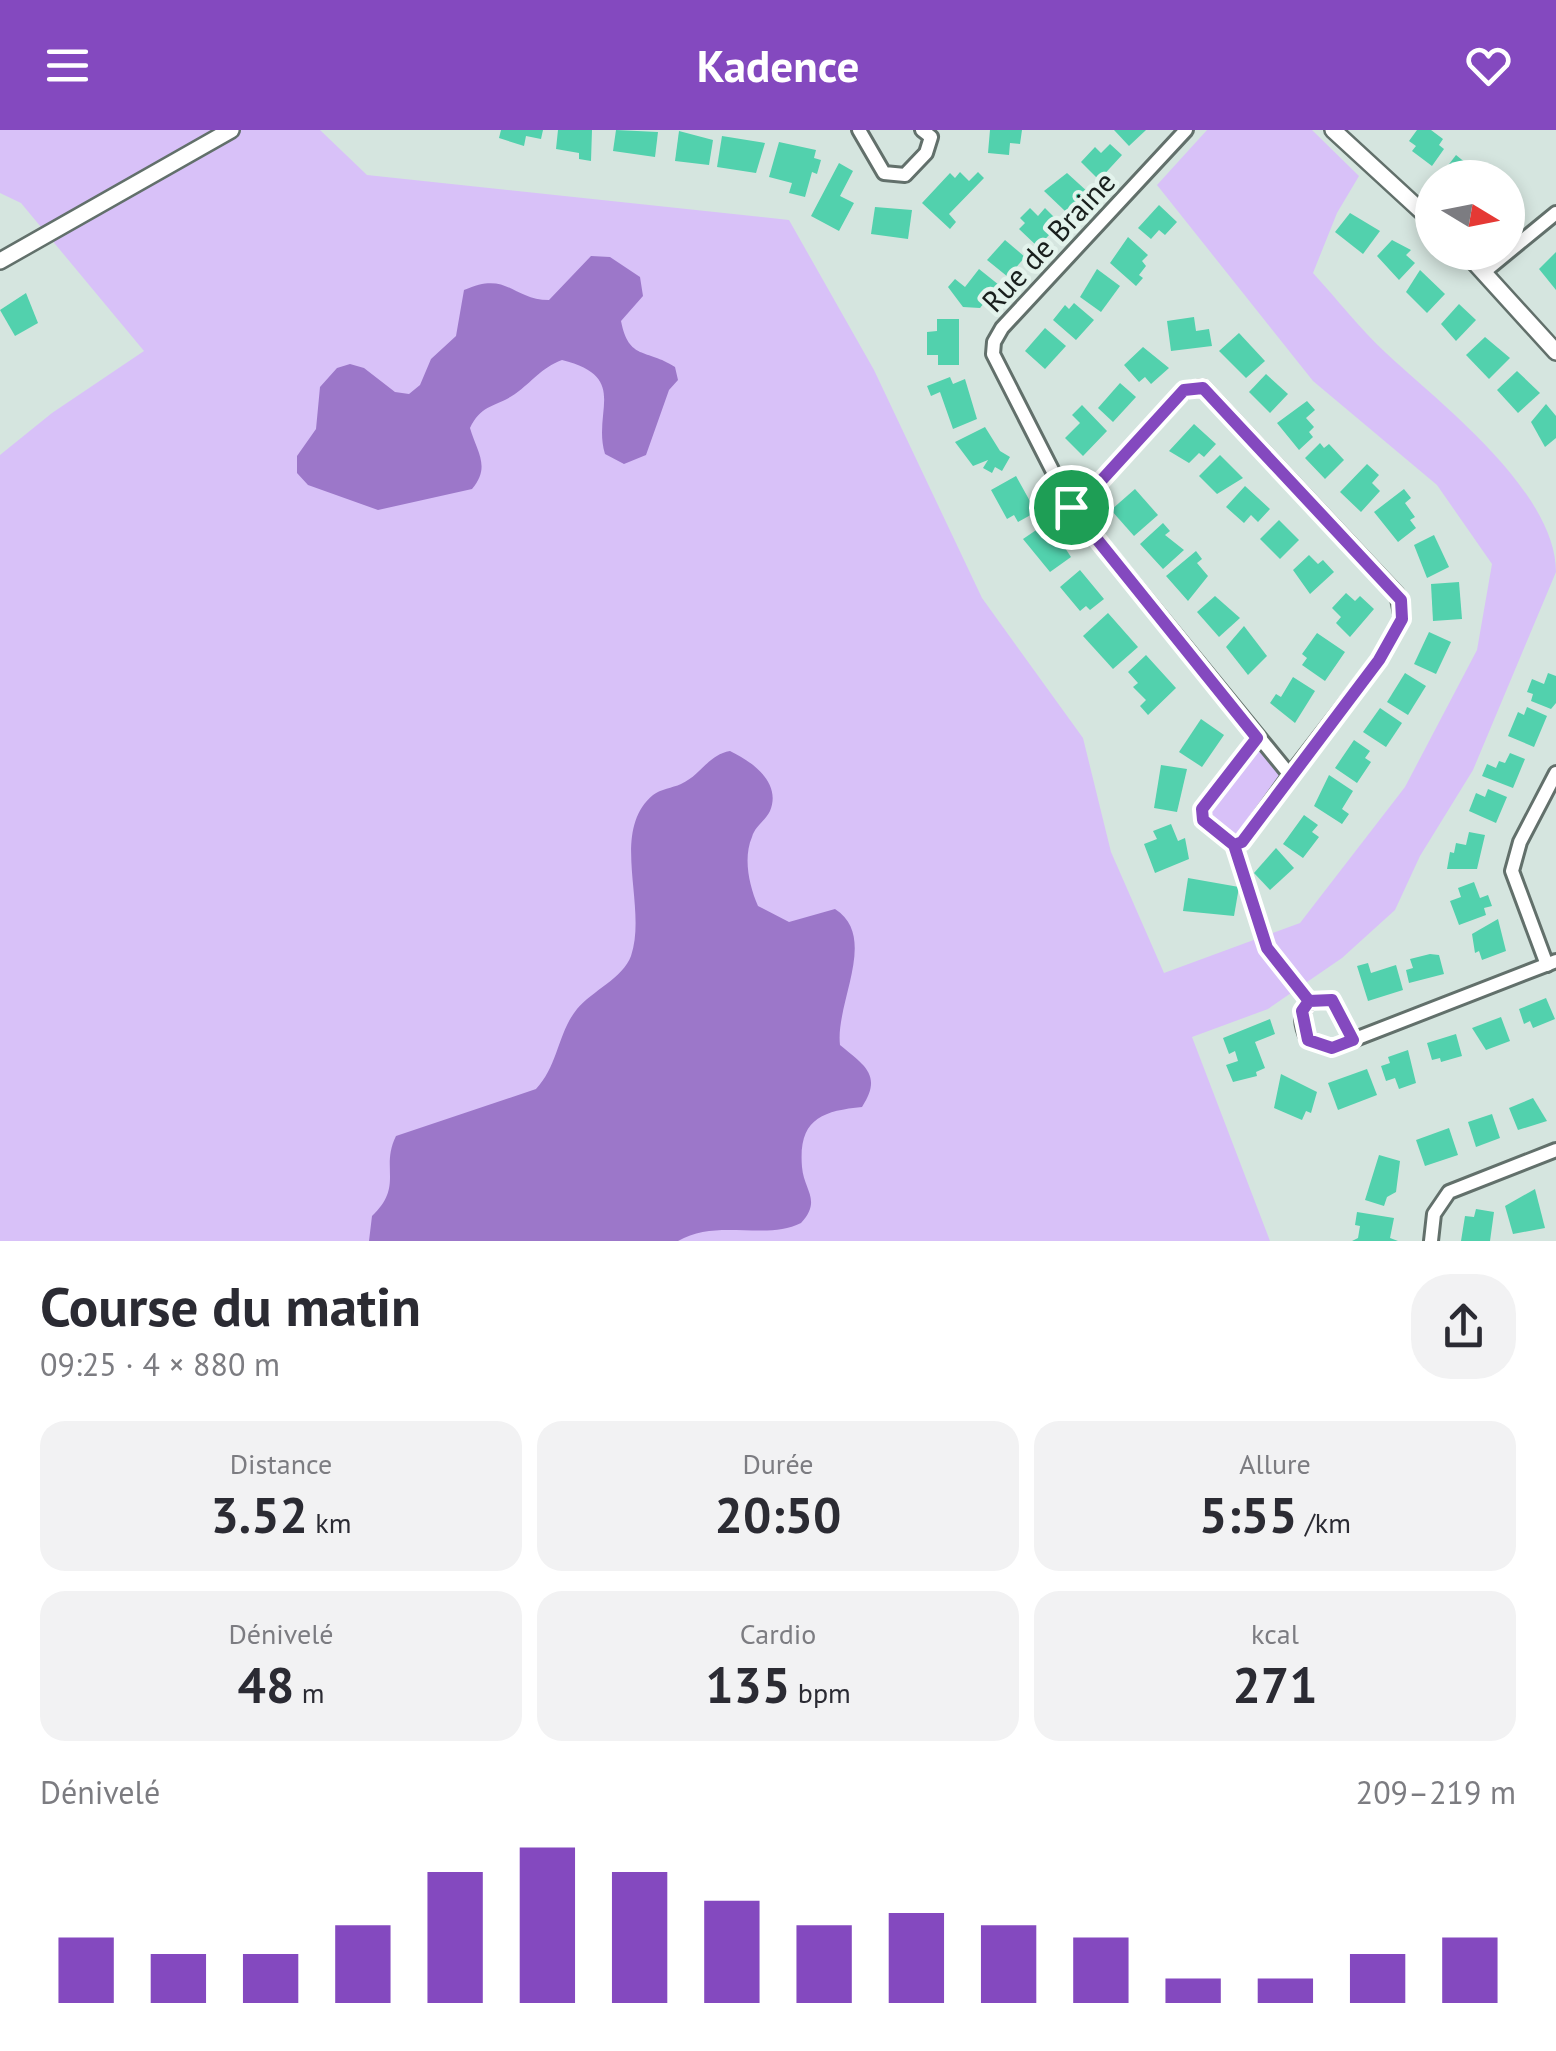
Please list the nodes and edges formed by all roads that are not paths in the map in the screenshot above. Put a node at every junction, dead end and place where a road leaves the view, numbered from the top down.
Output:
1 (231, 130) edge
2 (860, 130) edge
3 (922, 130) edge
4 (1186, 130) edge
5 (1333, 130) edge
6 (1415, 205) edge
7 (1556, 213) edge
8 (0, 261) edge
9 (1484, 272) joint
10 (1556, 352) edge
11 (1071, 507) junction
12 (1257, 738) junction
13 (1556, 773) edge
14 (1290, 775) junction
15 (1551, 963) edge
16 (1353, 1040) junction
17 (1556, 1150) edge
18 (1431, 1241) edge

1 - 8 street
2 - 3 street
4 - 11 street, Rue de Braine
5 - 6 street
7 - 9 street
9 - 10 street
11 - 12 street, Rue de Braine
11 - 14 street
12 - 14 street, Rue de Braine
12 - 14 street
13 - 15 street
15 - 16 street
16 - 16 street
17 - 18 street

